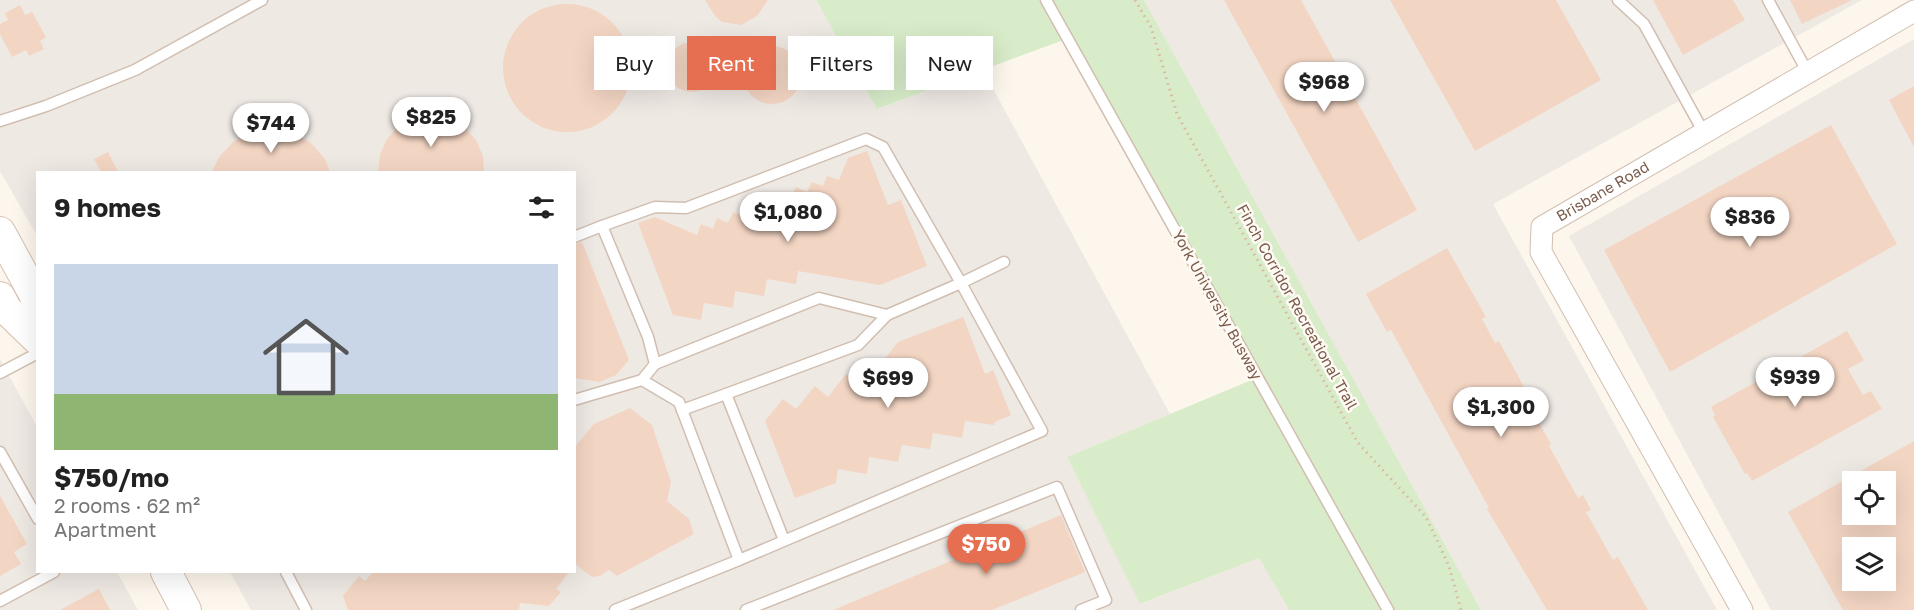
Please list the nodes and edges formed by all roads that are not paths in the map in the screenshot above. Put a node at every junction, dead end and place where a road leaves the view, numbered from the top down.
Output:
1 (262, 0) edge
2 (1046, 0) edge
3 (1618, 0) edge
4 (1768, 0) edge
5 (1914, 11) edge
6 (1808, 73) junction
7 (0, 121) edge
8 (1704, 133) junction
9 (602, 226) junction
10 (0, 232) edge
11 (576, 236) edge
12 (1004, 262) dead end
13 (961, 283) junction
14 (12, 309) edge
15 (888, 315) junction
16 (36, 338) edge
17 (36, 354) edge
18 (655, 364) junction
19 (0, 373) edge
20 (642, 380) junction
21 (726, 394) junction
22 (576, 399) edge
23 (682, 410) junction
24 (0, 452) edge
25 (36, 515) edge
26 (784, 540) junction
27 (740, 560) junction
28 (52, 573) edge
29 (287, 573) edge
30 (171, 575) edge
31 (0, 601) edge
32 (186, 610) edge
33 (306, 610) edge
34 (615, 610) edge
35 (746, 610) edge
36 (1081, 610) edge
37 (1388, 610) edge
38 (1742, 610) edge

1 - 7 lane
2 - 37 lane, York University Busway
3 - 8 lane
4 - 6 lane
5 - 6 street, Brisbane Road
6 - 8 street, Brisbane Road
8 - 38 street, Brisbane Road
9 - 11 lane
9 - 13 lane
9 - 18 lane
10 - 14 main road
12 - 13 lane
13 - 15 lane
13 - 26 lane
14 - 16 main road
15 - 18 lane
15 - 21 lane
17 - 19 lane
18 - 20 lane
20 - 22 lane
20 - 23 lane
21 - 23 lane
21 - 26 lane
23 - 27 lane
24 - 25 lane
26 - 27 lane
27 - 34 lane
28 - 31 lane
29 - 33 lane
30 - 32 main road
35 - 36 lane

